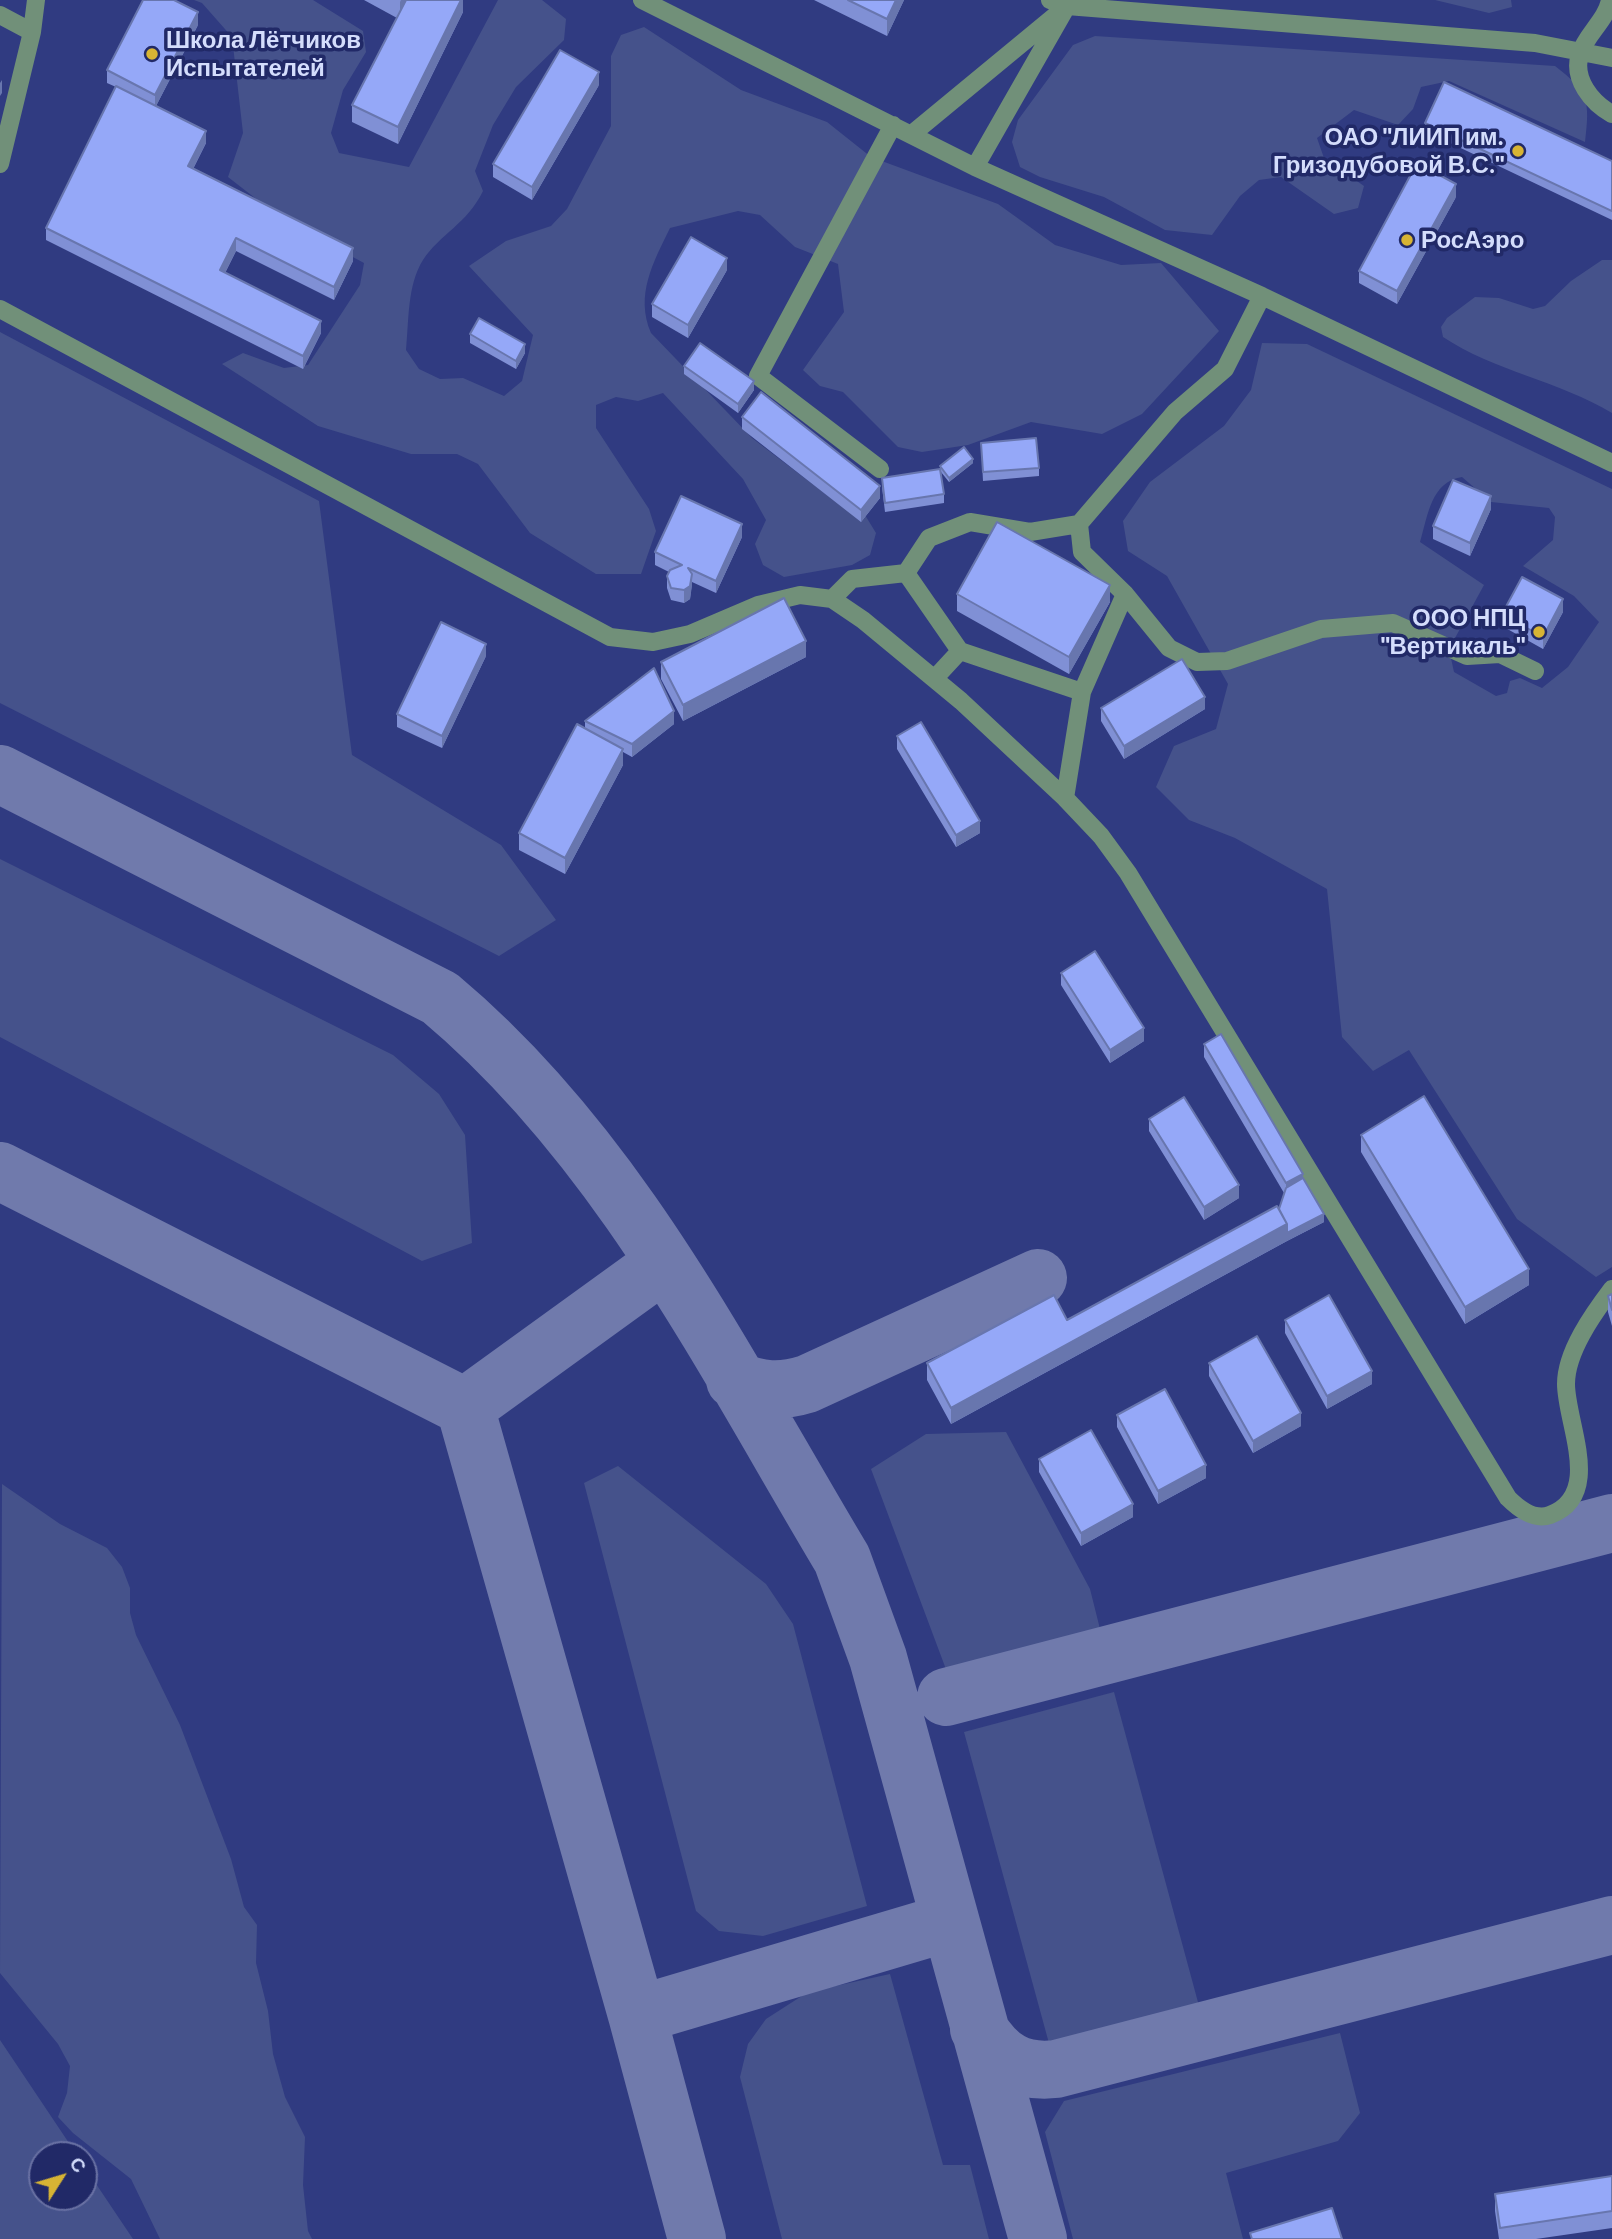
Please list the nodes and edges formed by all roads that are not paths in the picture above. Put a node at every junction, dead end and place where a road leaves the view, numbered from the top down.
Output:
1 (36, 0) edge
2 (642, 0) edge
3 (1610, 0) edge
4 (1059, 3) edge
5 (0, 15) edge
6 (32, 32) junction
7 (1580, 53) junction
8 (1612, 58) edge
9 (1612, 114) edge
10 (893, 125) junction
11 (912, 134) junction
12 (0, 164) edge
13 (975, 167) junction
14 (1262, 296) junction
15 (0, 309) edge
16 (1612, 463) edge
17 (880, 469) dead end
18 (1079, 524) junction
19 (906, 573) junction
20 (1125, 594) junction
21 (832, 599) junction
22 (960, 651) junction
23 (1535, 671) dead end
24 (935, 678) junction
25 (1082, 692) junction
26 (1065, 798) junction
27 (1612, 1289) edge

1 - 6 lane
2 - 10 lane
3 - 7 lane
4 - 7 lane
4 - 11 lane
4 - 13 lane
5 - 6 lane
6 - 12 lane
7 - 8 lane
7 - 9 lane
10 - 11 lane
10 - 17 lane
11 - 13 lane
13 - 14 lane
14 - 16 lane
14 - 18 lane
15 - 21 lane
18 - 19 lane
18 - 20 lane
19 - 21 lane
19 - 22 lane
20 - 23 lane
20 - 25 lane
21 - 24 lane
22 - 24 lane
22 - 25 lane
24 - 26 lane
25 - 26 lane
26 - 27 lane

